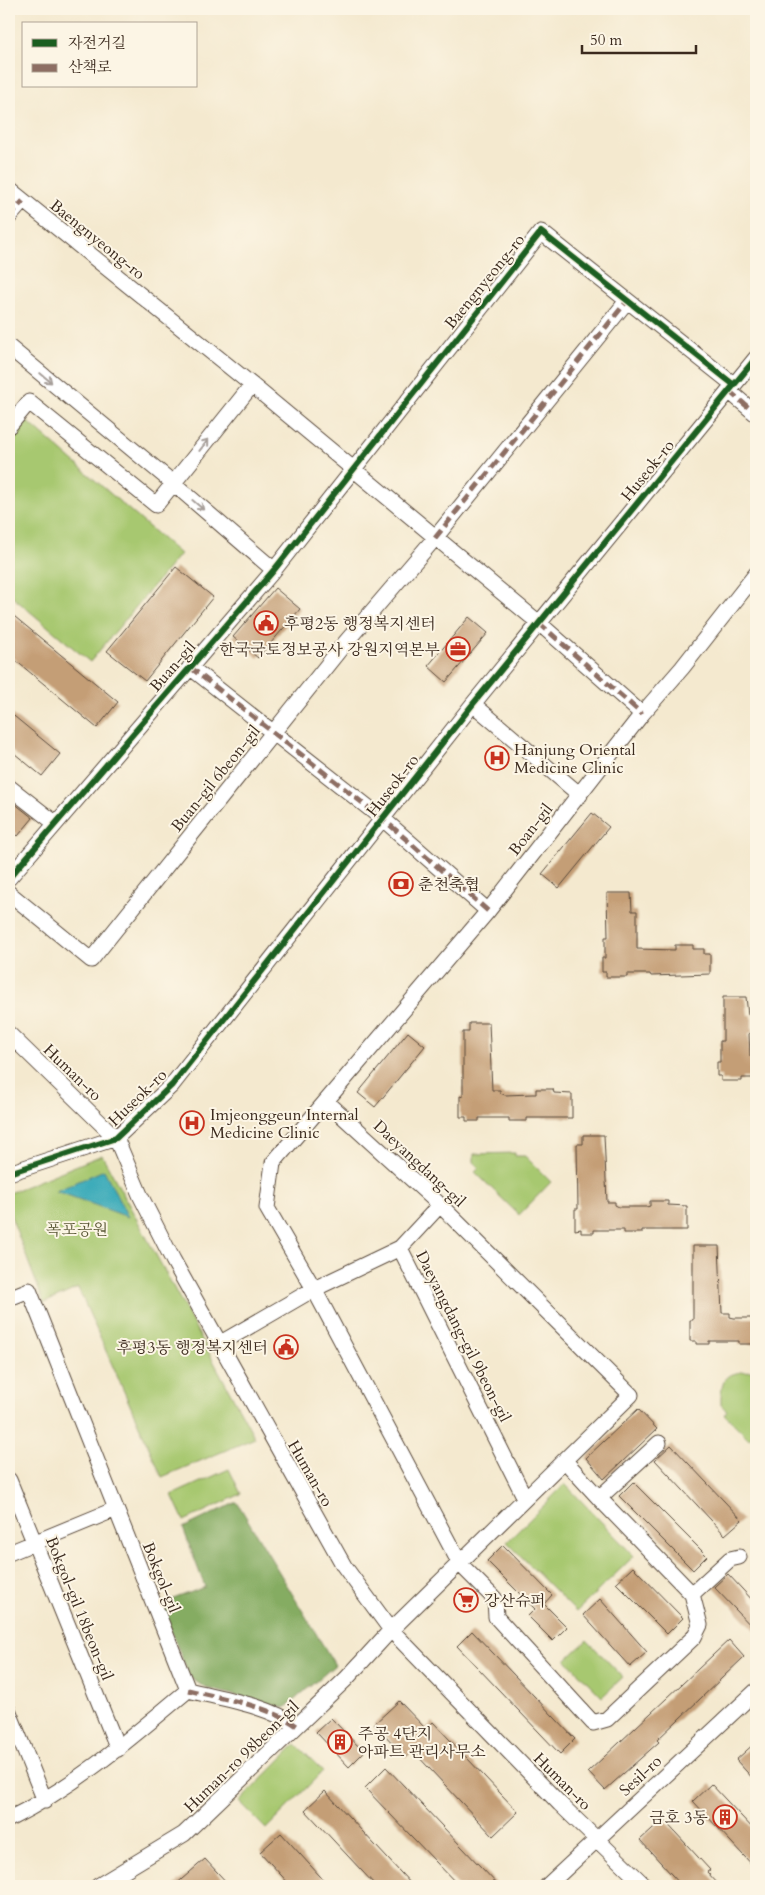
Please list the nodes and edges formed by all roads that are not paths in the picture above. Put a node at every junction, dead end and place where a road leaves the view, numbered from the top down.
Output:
1 (9, 189) edge
2 (23, 201) junction
3 (9, 218) edge
4 (627, 301) junction
5 (9, 347) edge
6 (756, 358) edge
7 (252, 385) junction
8 (732, 388) junction
9 (756, 414) edge
10 (9, 426) edge
11 (352, 468) junction
12 (174, 484) junction
13 (435, 538) junction
14 (274, 570) junction
15 (756, 574) edge
16 (539, 623) junction
17 (190, 667) junction
18 (473, 704) junction
19 (642, 714) junction
20 (273, 733) junction
21 (9, 787) edge
22 (580, 795) junction
23 (383, 820) junction
24 (55, 823) junction
25 (9, 878) edge
26 (9, 893) edge
27 (488, 911) junction
28 (11, 1040) edge
29 (326, 1101) junction
30 (116, 1138) junction
31 (9, 1173) edge
32 (440, 1205) junction
33 (400, 1248) junction
34 (314, 1289) junction
35 (9, 1298) edge
36 (219, 1344) junction
37 (659, 1443) dead end
38 (564, 1461) junction
39 (9, 1480) edge
40 (525, 1498) junction
41 (599, 1498) junction
42 (116, 1509) junction
43 (35, 1542) junction
44 (9, 1553) edge
45 (739, 1557) dead end
46 (460, 1564) junction
47 (692, 1594) junction
48 (391, 1630) junction
49 (188, 1690) junction
50 (756, 1691) edge
51 (9, 1712) edge
52 (298, 1726) junction
53 (118, 1749) junction
54 (45, 1801) junction
55 (9, 1819) edge
56 (597, 1839) junction
57 (98, 1886) edge
58 (547, 1886) edge
59 (645, 1886) edge

1 - 2 street, Baengnyeong-ro
2 - 3 street
2 - 7 street, Baengnyeong-ro
4 - 8 street, Baengnyeong-ro
4 - 11 street, Baengnyeong-ro
4 - 13 street
5 -> 12 street
6 - 8 street, Huseok-ro
7 - 11 street, Baengnyeong-ro
12 -> 7 street
8 - 9 street, Baengnyeong-ro
8 - 16 street, Huseok-ro
10 - 12 street
11 - 13 street, Baengnyeong-ro
11 - 14 street, Buan-gil
12 -> 14 street
13 - 16 street, Baengnyeong-ro
13 - 20 street, Buan-gil 6beon-gil
14 - 17 street, Buan-gil
15 - 19 street, Boan-gil
16 - 18 street, Huseok-ro
16 - 19 street, Baengnyeong-ro
17 - 20 street
17 - 24 street, Buan-gil
18 - 22 street
18 - 23 street, Huseok-ro
19 - 22 street, Boan-gil
20 - 23 street
20 - 26 street, Buan-gil 6beon-gil
21 - 24 street
22 - 27 street, Boan-gil
23 - 27 street
23 - 30 street, Huseok-ro
24 - 25 street, Buan-gil
27 - 29 street, Boan-gil
28 - 30 street, Human-ro
29 - 32 street, Daeyangdang-gil
29 - 34 street
30 - 31 street, Huseok-ro
30 - 36 street, Human-ro
32 - 33 street
32 - 38 street, Daeyangdang-gil
33 - 34 street, Daeyangdang-gil 9beon-gil
33 - 40 street, Daeyangdang-gil 9beon-gil
34 - 36 street, Daeyangdang-gil 9beon-gil
34 - 46 street
35 - 42 street, Bokgol-gil
36 - 48 street, Human-ro
37 - 41 street
38 - 40 street, Daeyangdang-gil
38 - 41 street
39 - 43 street, Bokgol-gil 18beon-gil
40 - 46 street, Daeyangdang-gil
41 - 47 street
42 - 43 street
42 - 49 street, Bokgol-gil
43 - 44 street
43 - 53 street, Bokgol-gil 18beon-gil
45 - 47 street
46 - 47 street
46 - 48 street, Daeyangdang-gil
48 - 52 street, Human-ro 98beon-gil
48 - 56 street, Human-ro
49 - 52 street
49 - 53 street
50 - 56 street, Sesil-ro
51 - 54 street
52 - 57 street, Human-ro 98beon-gil
53 - 54 street
54 - 55 street
56 - 58 street, Sesil-ro
56 - 59 street, Human-ro

